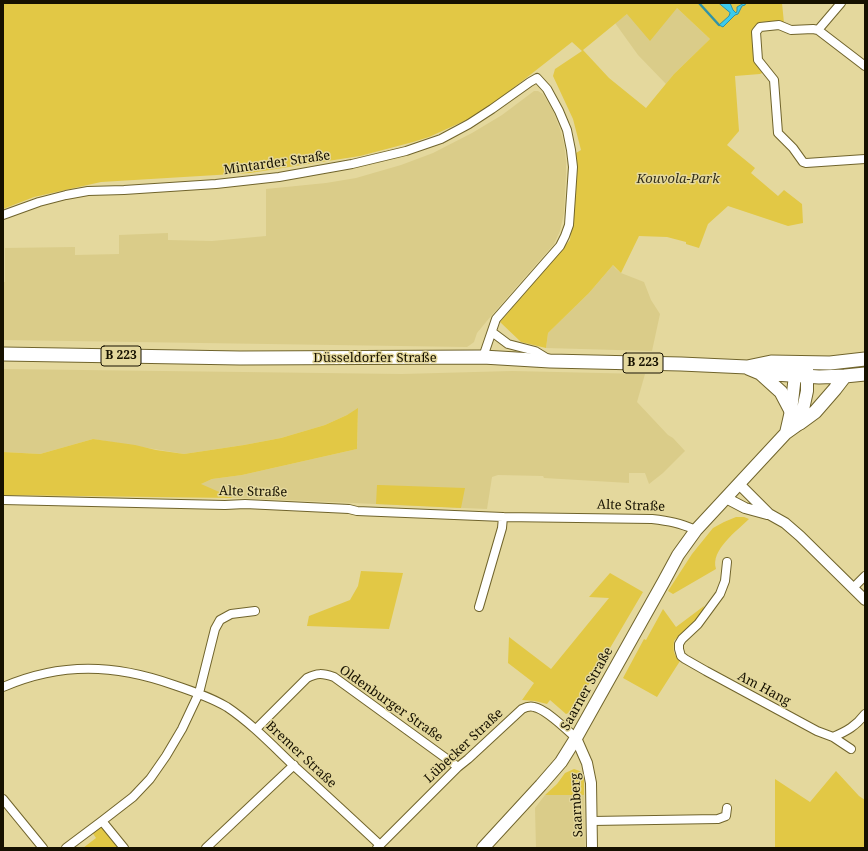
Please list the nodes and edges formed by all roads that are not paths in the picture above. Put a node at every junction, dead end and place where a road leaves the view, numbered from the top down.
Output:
1 (841, 3) edge
2 (818, 30) junction
3 (865, 66) edge
4 (865, 159) edge
5 (3, 215) edge
6 (492, 332) junction
7 (3, 354) edge
8 (483, 357) junction
9 (865, 359) edge
10 (550, 361) junction
11 (747, 367) junction
12 (802, 369) junction
13 (760, 373) junction
14 (865, 374) edge
15 (845, 376) junction
16 (791, 411) junction
17 (800, 422) junction
18 (786, 433) junction
19 (739, 484) junction
20 (726, 498) junction
21 (3, 500) edge
22 (770, 514) junction
23 (503, 517) junction
24 (696, 530) junction
25 (728, 562) dead end
26 (865, 576) edge
27 (853, 588) junction
28 (865, 600) edge
29 (479, 607) dead end
30 (255, 611) dead end
31 (3, 687) edge
32 (199, 693) junction
33 (865, 714) edge
34 (256, 730) junction
35 (833, 737) junction
36 (576, 738) junction
37 (851, 749) dead end
38 (294, 765) junction
39 (458, 767) junction
40 (3, 799) edge
41 (727, 808) dead end
42 (102, 821) junction
43 (592, 821) junction
44 (378, 846) edge
45 (43, 848) edge
46 (66, 848) edge
47 (124, 848) edge
48 (206, 848) edge
49 (483, 848) edge
50 (592, 848) edge

1 - 2 street
2 - 3 street
2 - 4 street
5 - 6 street, Mintarder Straße
6 - 8 street
6 - 10 street
7 - 8 main road, Düsseldorfer Straße / B 223
8 - 10 main road, Düsseldorfer Straße / B 223
9 - 12 main road, B 223
10 - 11 main road, Düsseldorfer Straße / B 223
11 - 12 main road, Düsseldorfer Straße / B 223
11 - 13 main road, Düsseldorfer Straße / B 223
12 - 13 main road, Düsseldorfer Straße / B 223
12 - 15 main road, B 223
12 - 16 main road
12 - 17 main road
13 - 16 main road
14 - 15 main road, B 223
15 - 17 main road
16 - 18 main road
17 - 18 main road
18 - 19 main road
19 - 20 main road
19 - 22 street
20 - 22 street
20 - 24 main road
21 - 23 street, Alte Straße
22 - 27 street
23 - 24 street, Alte Straße
23 - 29 street
24 - 36 main road, Saarner Straße
25 - 35 street, Am Hang
26 - 27 street
27 - 28 street
30 - 32 street
31 - 32 street, Bremer Straße
32 - 34 street, Bremer Straße
32 - 42 street
33 - 35 street
34 - 38 street, Bremer Straße
34 - 39 street, Oldenburger Straße
35 - 37 street, Am Hang
36 - 39 street, Lübecker Straße
36 - 43 street, Saarnberg
36 - 49 main road, Saarner Straße
38 - 44 street, Bremer Straße
38 - 48 street
39 - 44 street, Lübecker Straße
40 - 45 street
41 - 43 street
42 - 46 street
42 - 47 street
43 - 50 street, Saarnberg

